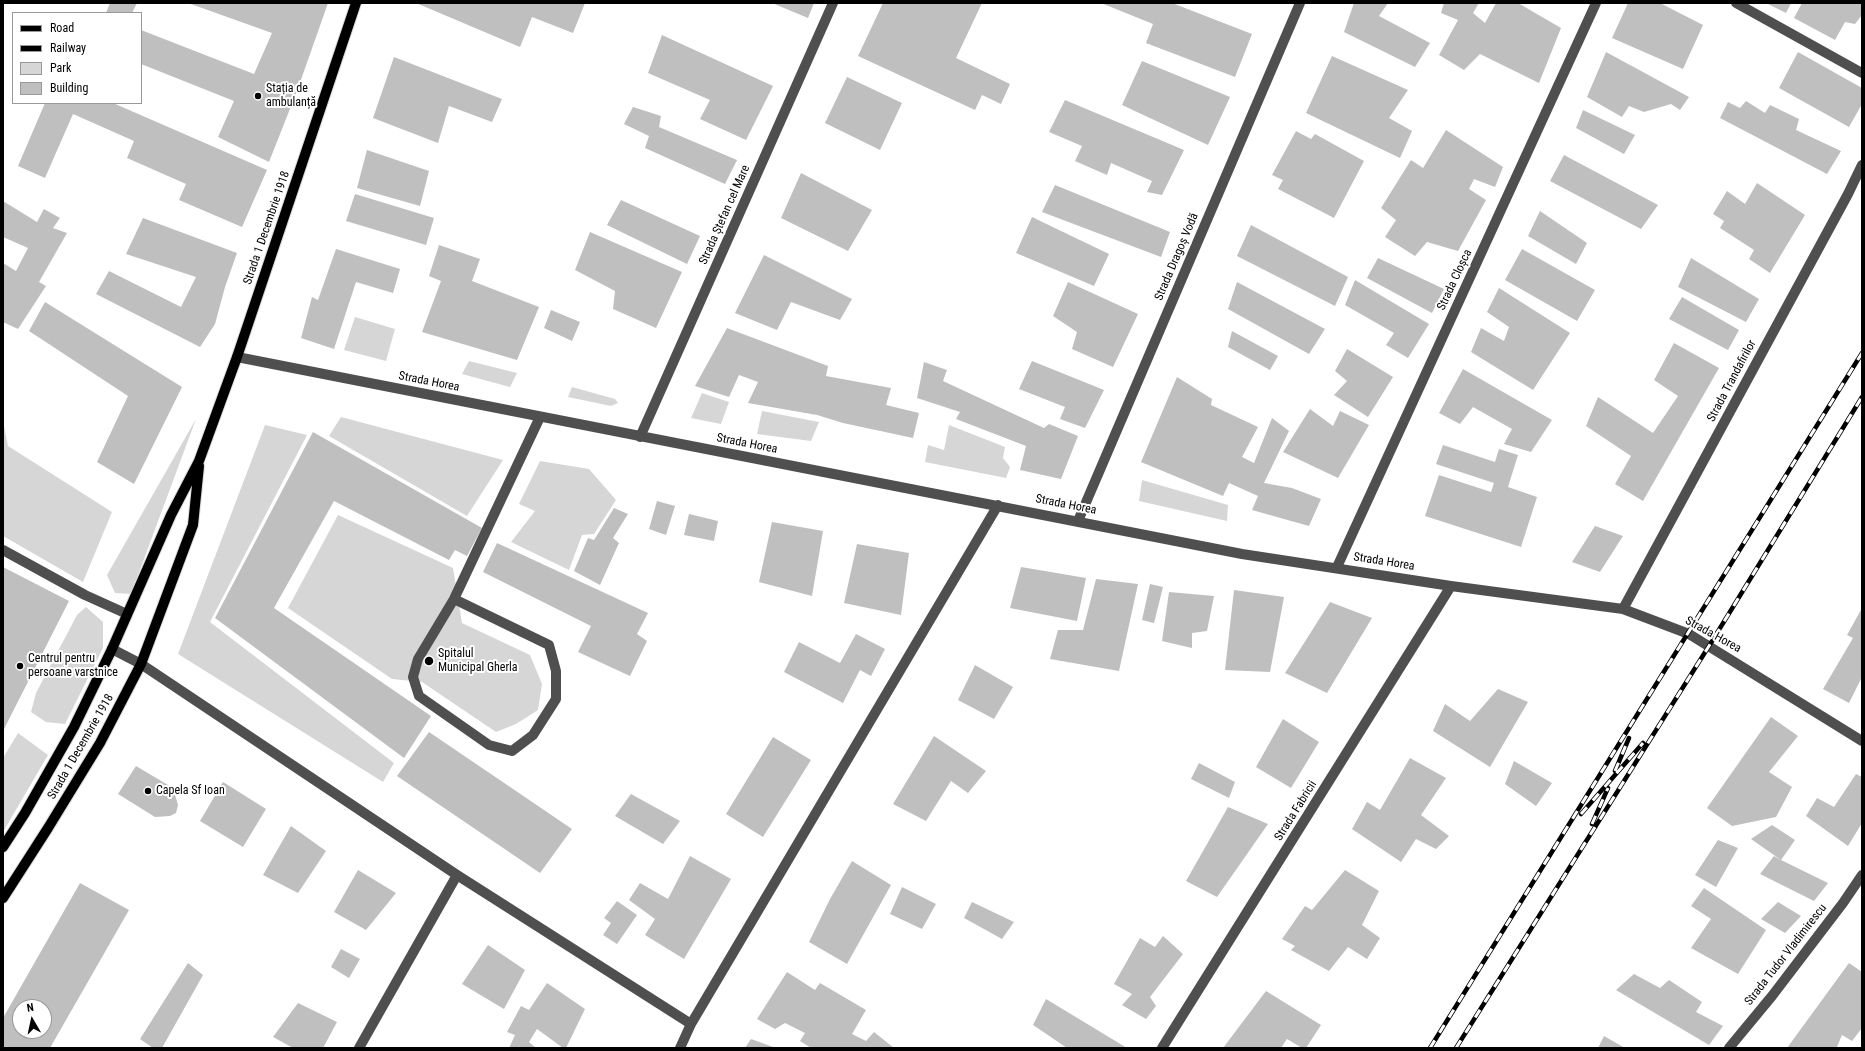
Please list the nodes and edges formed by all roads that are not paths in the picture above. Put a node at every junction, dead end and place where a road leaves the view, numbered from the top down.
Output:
1 (356, 3) edge
2 (833, 3) edge
3 (1300, 3) edge
4 (1596, 3) edge
5 (1736, 3) edge
6 (1862, 73) edge
7 (1862, 165) edge
8 (237, 356) junction
9 (540, 417) junction
10 (640, 437) junction
11 (200, 461) junction
12 (998, 505) junction
13 (1078, 521) junction
14 (3, 550) edge
15 (1337, 567) junction
16 (1452, 586) junction
17 (454, 599) junction
18 (1623, 609) junction
19 (127, 614) junction
20 (112, 649) junction
21 (141, 664) junction
22 (1862, 741) edge
23 (3, 847) edge
24 (457, 875) junction
25 (1862, 875) edge
26 (3, 898) edge
27 (691, 1024) junction
28 (359, 1048) edge
29 (680, 1048) edge
30 (1162, 1048) edge
31 (1729, 1048) edge

1 - 8 main road, Strada 1 Decembrie 1918
2 - 10 street, Strada Ștefan cel Mare
3 - 13 street, Strada Dragoș Vodă
4 - 15 street, Strada Cloșca
5 - 6 street
7 - 18 street, Strada Trandafirilor
8 - 9 street, Strada Horea
8 - 11 main road, Strada 1 Decembrie 1918
9 - 10 street, Strada Horea
9 - 17 street
10 - 12 street, Strada Horea
11 - 19 main road, Strada 1 Decembrie 1918
11 - 21 main road, Strada 1 Decembrie 1918
12 - 13 street, Strada Horea
12 - 27 street
13 - 15 street, Strada Horea
14 - 19 street
15 - 16 street, Strada Horea
16 - 18 street, Strada Horea
16 - 30 street, Strada Fabricii
17 - 17 street
18 - 22 street, Strada Horea
19 - 20 main road, Strada 1 Decembrie 1918
20 - 21 street
20 - 23 main road, Strada 1 Decembrie 1918
21 - 24 street
21 - 26 main road, Strada 1 Decembrie 1918
24 - 27 street
24 - 28 street
25 - 31 street, Strada Tudor Vladimirescu
27 - 29 street

